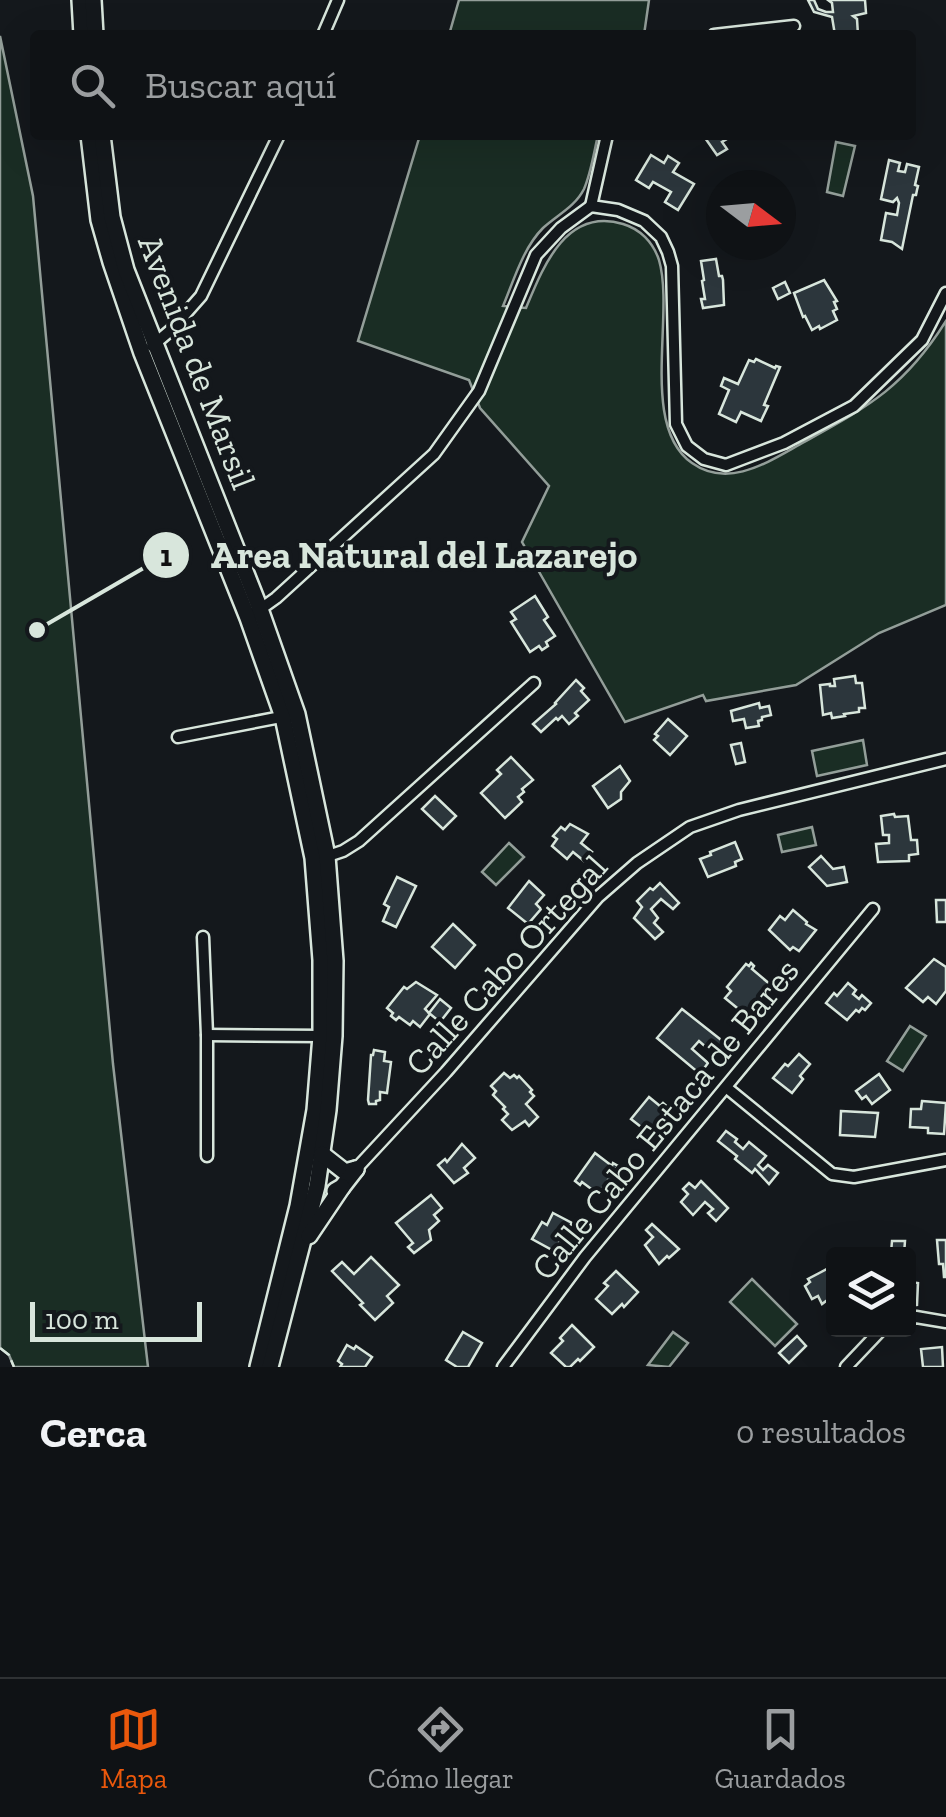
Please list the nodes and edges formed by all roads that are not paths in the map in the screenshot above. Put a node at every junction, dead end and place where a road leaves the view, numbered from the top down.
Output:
1 (80, 0) edge
2 (93, 0) edge
3 (338, 0) edge
4 (794, 26) dead end
5 (82, 30) edge
6 (95, 30) edge
7 (325, 30) edge
8 (758, 30) edge
9 (90, 140) edge
10 (103, 140) edge
11 (277, 140) edge
12 (607, 140) edge
13 (590, 206) junction
14 (946, 293) edge
15 (148, 348) junction
16 (254, 614) junction
17 (534, 683) dead end
18 (290, 716) junction
19 (178, 736) dead end
20 (946, 759) edge
21 (320, 857) junction
22 (872, 909) dead end
23 (204, 936) dead end
24 (207, 1035) junction
25 (327, 1036) junction
26 (726, 1088) junction
27 (322, 1154) junction
28 (207, 1156) dead end
29 (946, 1160) edge
30 (306, 1169) junction
31 (348, 1176) junction
32 (317, 1186) junction
33 (298, 1206) junction
34 (301, 1248) junction
35 (916, 1317) edge
36 (946, 1322) edge
37 (874, 1337) edge
38 (258, 1367) edge
39 (270, 1367) edge
40 (503, 1367) edge
41 (846, 1367) edge

1 - 5 street
2 - 6 street
3 - 7 street
4 - 8 street
9 - 15 street, Avenida de Marsil
10 - 15 street, Avenida de Marsil
11 - 15 street
12 - 13 street
13 - 14 street
13 - 16 street
15 - 16 street, Avenida de Marsil
16 - 18 street, Avenida de Marsil
17 - 21 street
18 - 19 street
18 - 21 street, Avenida de Marsil
20 - 31 street, Calle Cabo Ortegal
21 - 25 street, Avenida de Marsil
22 - 26 street, Calle Cabo Estaca de Bares
23 - 24 street
24 - 25 street
24 - 28 street
25 - 27 street, Avenida de Marsil
25 - 30 street, Avenida de Marsil
26 - 29 street
26 - 40 street, Calle Cabo Estaca de Bares
27 - 31 street
27 - 32 street, Avenida de Marsil
30 - 32 street
30 - 33 street, Avenida de Marsil
31 - 32 street
31 - 34 street
32 - 33 street
32 - 34 street, Avenida de Marsil
33 - 38 street, Avenida de Marsil
34 - 39 street, Avenida de Marsil
35 - 36 street
37 - 41 street

